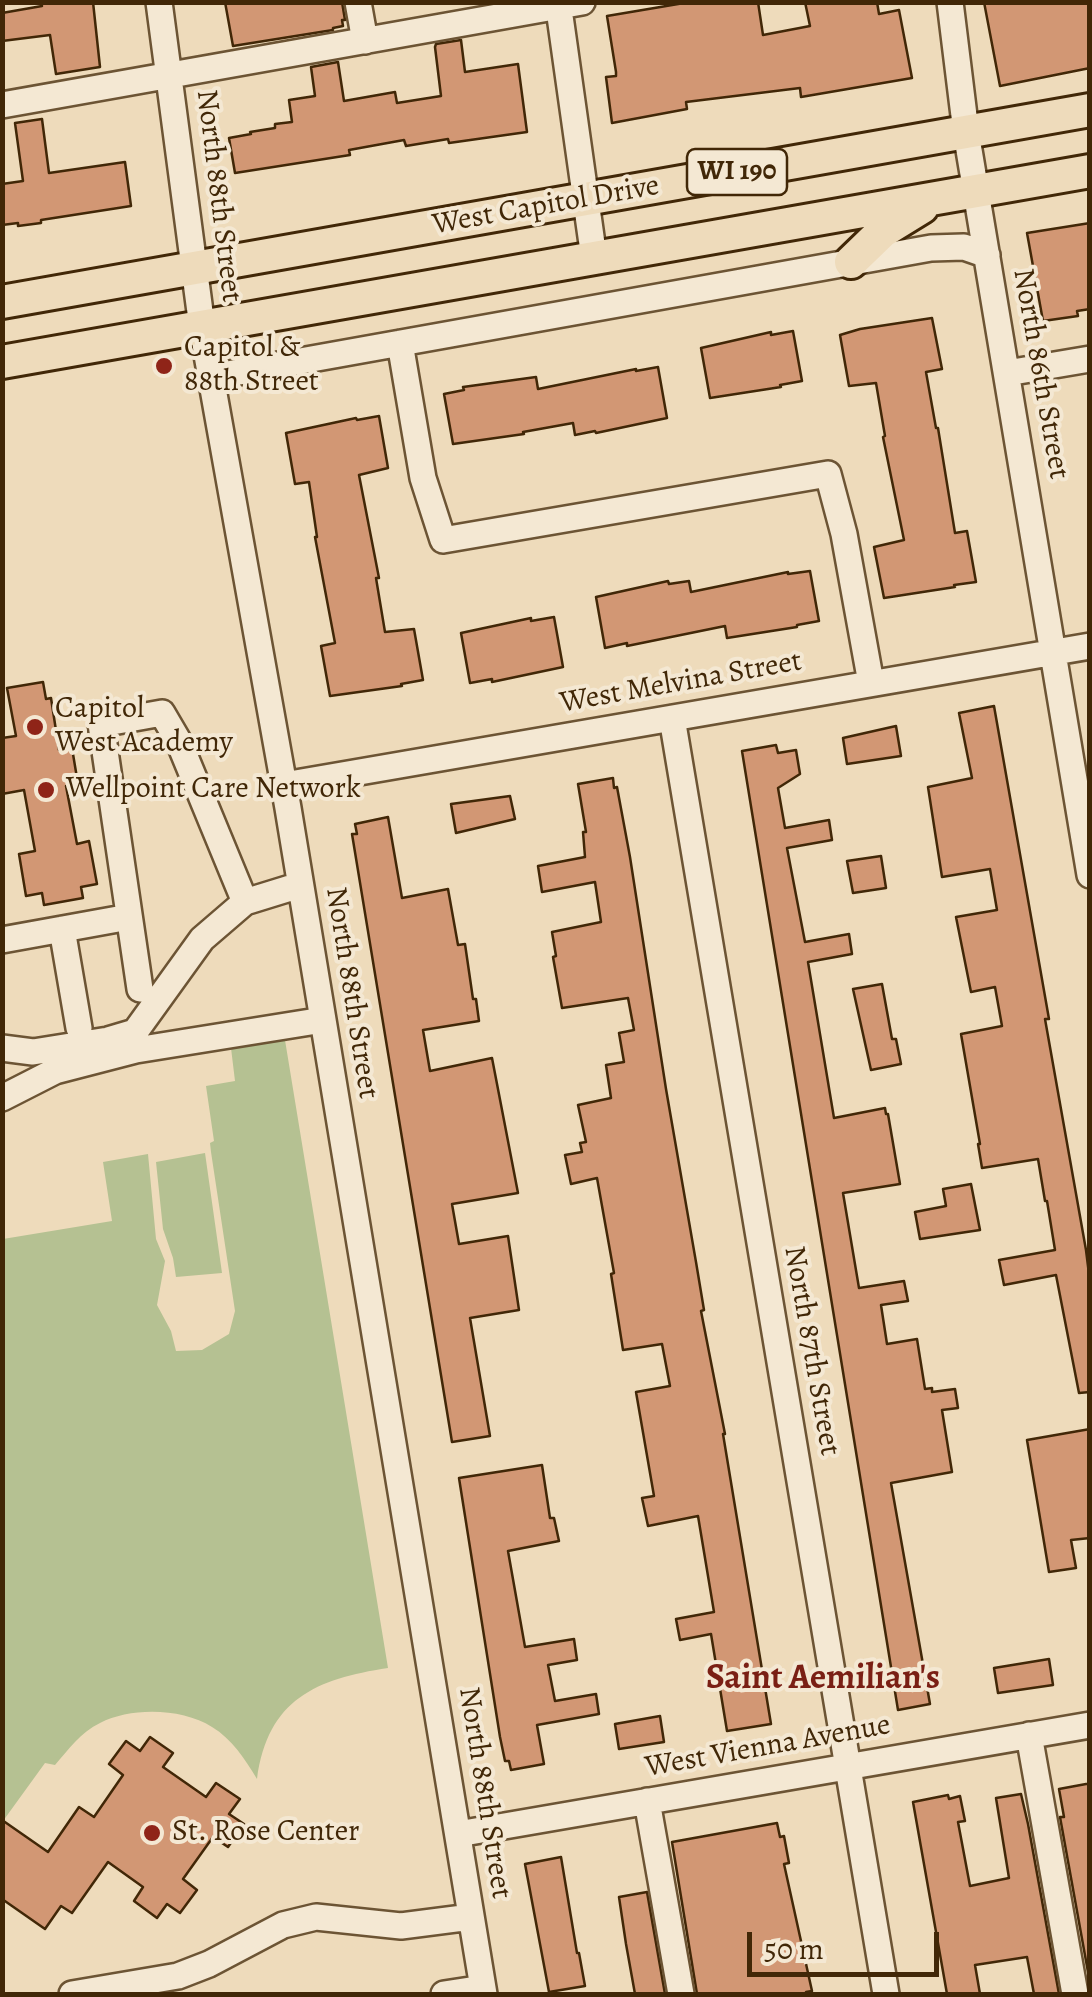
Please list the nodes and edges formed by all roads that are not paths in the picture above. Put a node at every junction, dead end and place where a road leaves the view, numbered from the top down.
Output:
1 (159, 2) edge
2 (358, 2) edge
3 (950, 2) edge
4 (566, 4) edge
5 (364, 41) junction
6 (170, 76) junction
7 (2, 105) edge
8 (1090, 110) edge
9 (966, 132) junction
10 (1090, 171) edge
11 (976, 191) junction
12 (940, 198) junction
13 (586, 200) junction
14 (987, 255) junction
15 (594, 258) junction
16 (851, 262) junction
17 (195, 268) junction
18 (2, 302) edge
19 (202, 327) junction
20 (400, 344) junction
21 (1090, 359) edge
22 (2, 362) edge
23 (1007, 373) junction
24 (211, 377) junction
25 (1090, 646) edge
26 (1054, 652) junction
27 (872, 683) junction
28 (672, 718) junction
29 (284, 785) junction
30 (1090, 875) edge
31 (300, 884) junction
32 (246, 902) junction
33 (129, 917) junction
34 (62, 929) junction
35 (2, 940) edge
36 (140, 989) dead end
37 (322, 1020) junction
38 (78, 1028) dead end
39 (2, 1048) edge
40 (2, 1098) edge
41 (1090, 1725) edge
42 (1029, 1735) junction
43 (848, 1767) junction
44 (647, 1801) junction
45 (458, 1834) junction
46 (471, 1917) junction
47 (484, 1991) edge
48 (72, 1994) edge
49 (444, 1994) edge
50 (681, 1994) edge
51 (886, 1994) edge
52 (1075, 1994) edge

1 - 6 street, North 88th Street
2 - 5 street
3 - 9 street, North 86th Street
4 - 5 street
4 - 13 street
5 - 6 street
6 - 7 street
6 - 17 street, North 88th Street
8 - 9 main road, West Capitol Drive / WI 190
9 - 11 street, North 86th Street
9 - 13 main road, West Capitol Drive / WI 190
10 - 11 main road, West Capitol Drive / WI 190
11 - 12 main road, West Capitol Drive / WI 190
11 - 14 street, North 86th Street
12 - 15 main road, West Capitol Drive / WI 190
12 - 16 main road
13 - 15 street
13 - 17 main road, West Capitol Drive / WI 190
14 - 16 street
14 - 23 street, North 86th Street
15 - 19 main road, West Capitol Drive / WI 190
16 - 20 street
17 - 18 main road, West Capitol Drive / WI 190
17 - 19 street, North 88th Street
19 - 22 main road, West Capitol Drive / WI 190
19 - 24 street, North 88th Street
20 - 24 street
20 - 27 street
21 - 23 street
23 - 26 street, North 86th Street
24 - 29 street, North 88th Street
25 - 26 street, West Melvina Street
26 - 27 street, West Melvina Street
26 - 30 street, North 86th Street
27 - 28 street, West Melvina Street
28 - 29 street, West Melvina Street
28 - 43 street, North 87th Street
29 - 31 street, North 88th Street
31 - 32 street
31 - 37 street, North 88th Street
32 - 33 street
32 - 39 street
33 - 34 street
33 - 36 street
34 - 35 street
34 - 38 street
37 - 40 street
37 - 45 street, North 88th Street
41 - 42 street, West Vienna Avenue
42 - 43 street, West Vienna Avenue
42 - 52 street
43 - 44 street, West Vienna Avenue
43 - 51 street, North 87th Street
44 - 45 street, West Vienna Avenue
44 - 50 street
45 - 46 street, North 88th Street
46 - 47 street, North 88th Street
46 - 48 street
47 - 49 street

